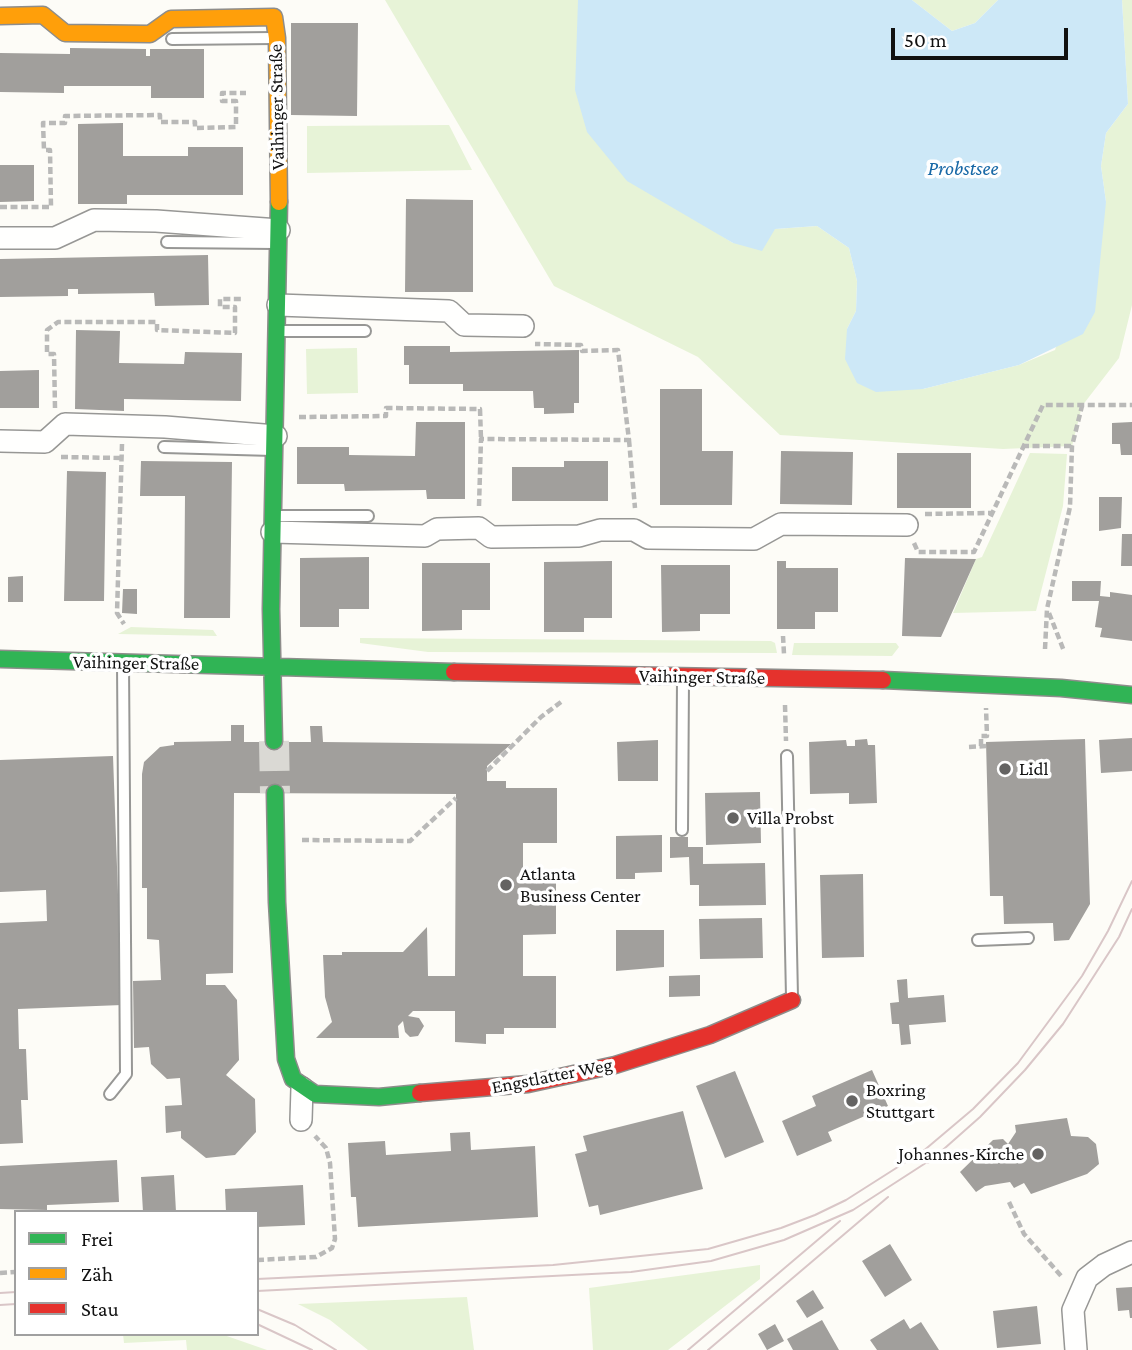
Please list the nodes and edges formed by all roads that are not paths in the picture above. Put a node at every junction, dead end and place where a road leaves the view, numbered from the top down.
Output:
1 (0, 16) edge
2 (172, 38) dead end
3 (277, 38) junction
4 (279, 236) junction
5 (0, 238) edge
6 (167, 242) dead end
7 (278, 305) junction
8 (523, 326) road end
9 (279, 331) junction
10 (365, 331) dead end
11 (276, 434) junction
12 (0, 441) edge
13 (164, 447) dead end
14 (368, 516) dead end
15 (272, 524) junction
16 (907, 525) road end
17 (0, 659) edge
18 (123, 664) junction
19 (272, 666) junction
20 (683, 677) junction
21 (1132, 695) edge
22 (274, 741) tunnel mouth
23 (787, 756) road end
24 (275, 793) tunnel mouth
25 (682, 830) dead end
26 (1028, 938) dead end
27 (978, 940) dead end
28 (792, 1000) joint
29 (302, 1088) junction
30 (110, 1094) dead end
31 (301, 1120) road end
32 (1132, 1252) edge
33 (1076, 1350) edge

1 - 3 street, Vaihinger Straße
2 - 3 lane
3 - 4 street, Vaihinger Straße
4 - 5 street
4 - 6 lane
4 - 7 street, Vaihinger Straße
7 - 8 street
7 - 9 street, Vaihinger Straße
9 - 10 lane
9 - 11 street, Vaihinger Straße
11 - 12 street
11 - 13 lane
11 - 15 street, Vaihinger Straße
14 - 15 lane
15 - 16 street
15 - 19 street, Vaihinger Straße
17 - 18 street, Vaihinger Straße
18 - 19 street, Vaihinger Straße
18 - 30 lane
19 - 20 street, Vaihinger Straße
19 - 22 street
20 - 21 street, Vaihinger Straße
20 - 25 lane
23 - 28 lane
24 - 29 street
26 - 27 lane
28 - 29 street, Engstlatter Weg
29 - 31 street
32 - 33 street

